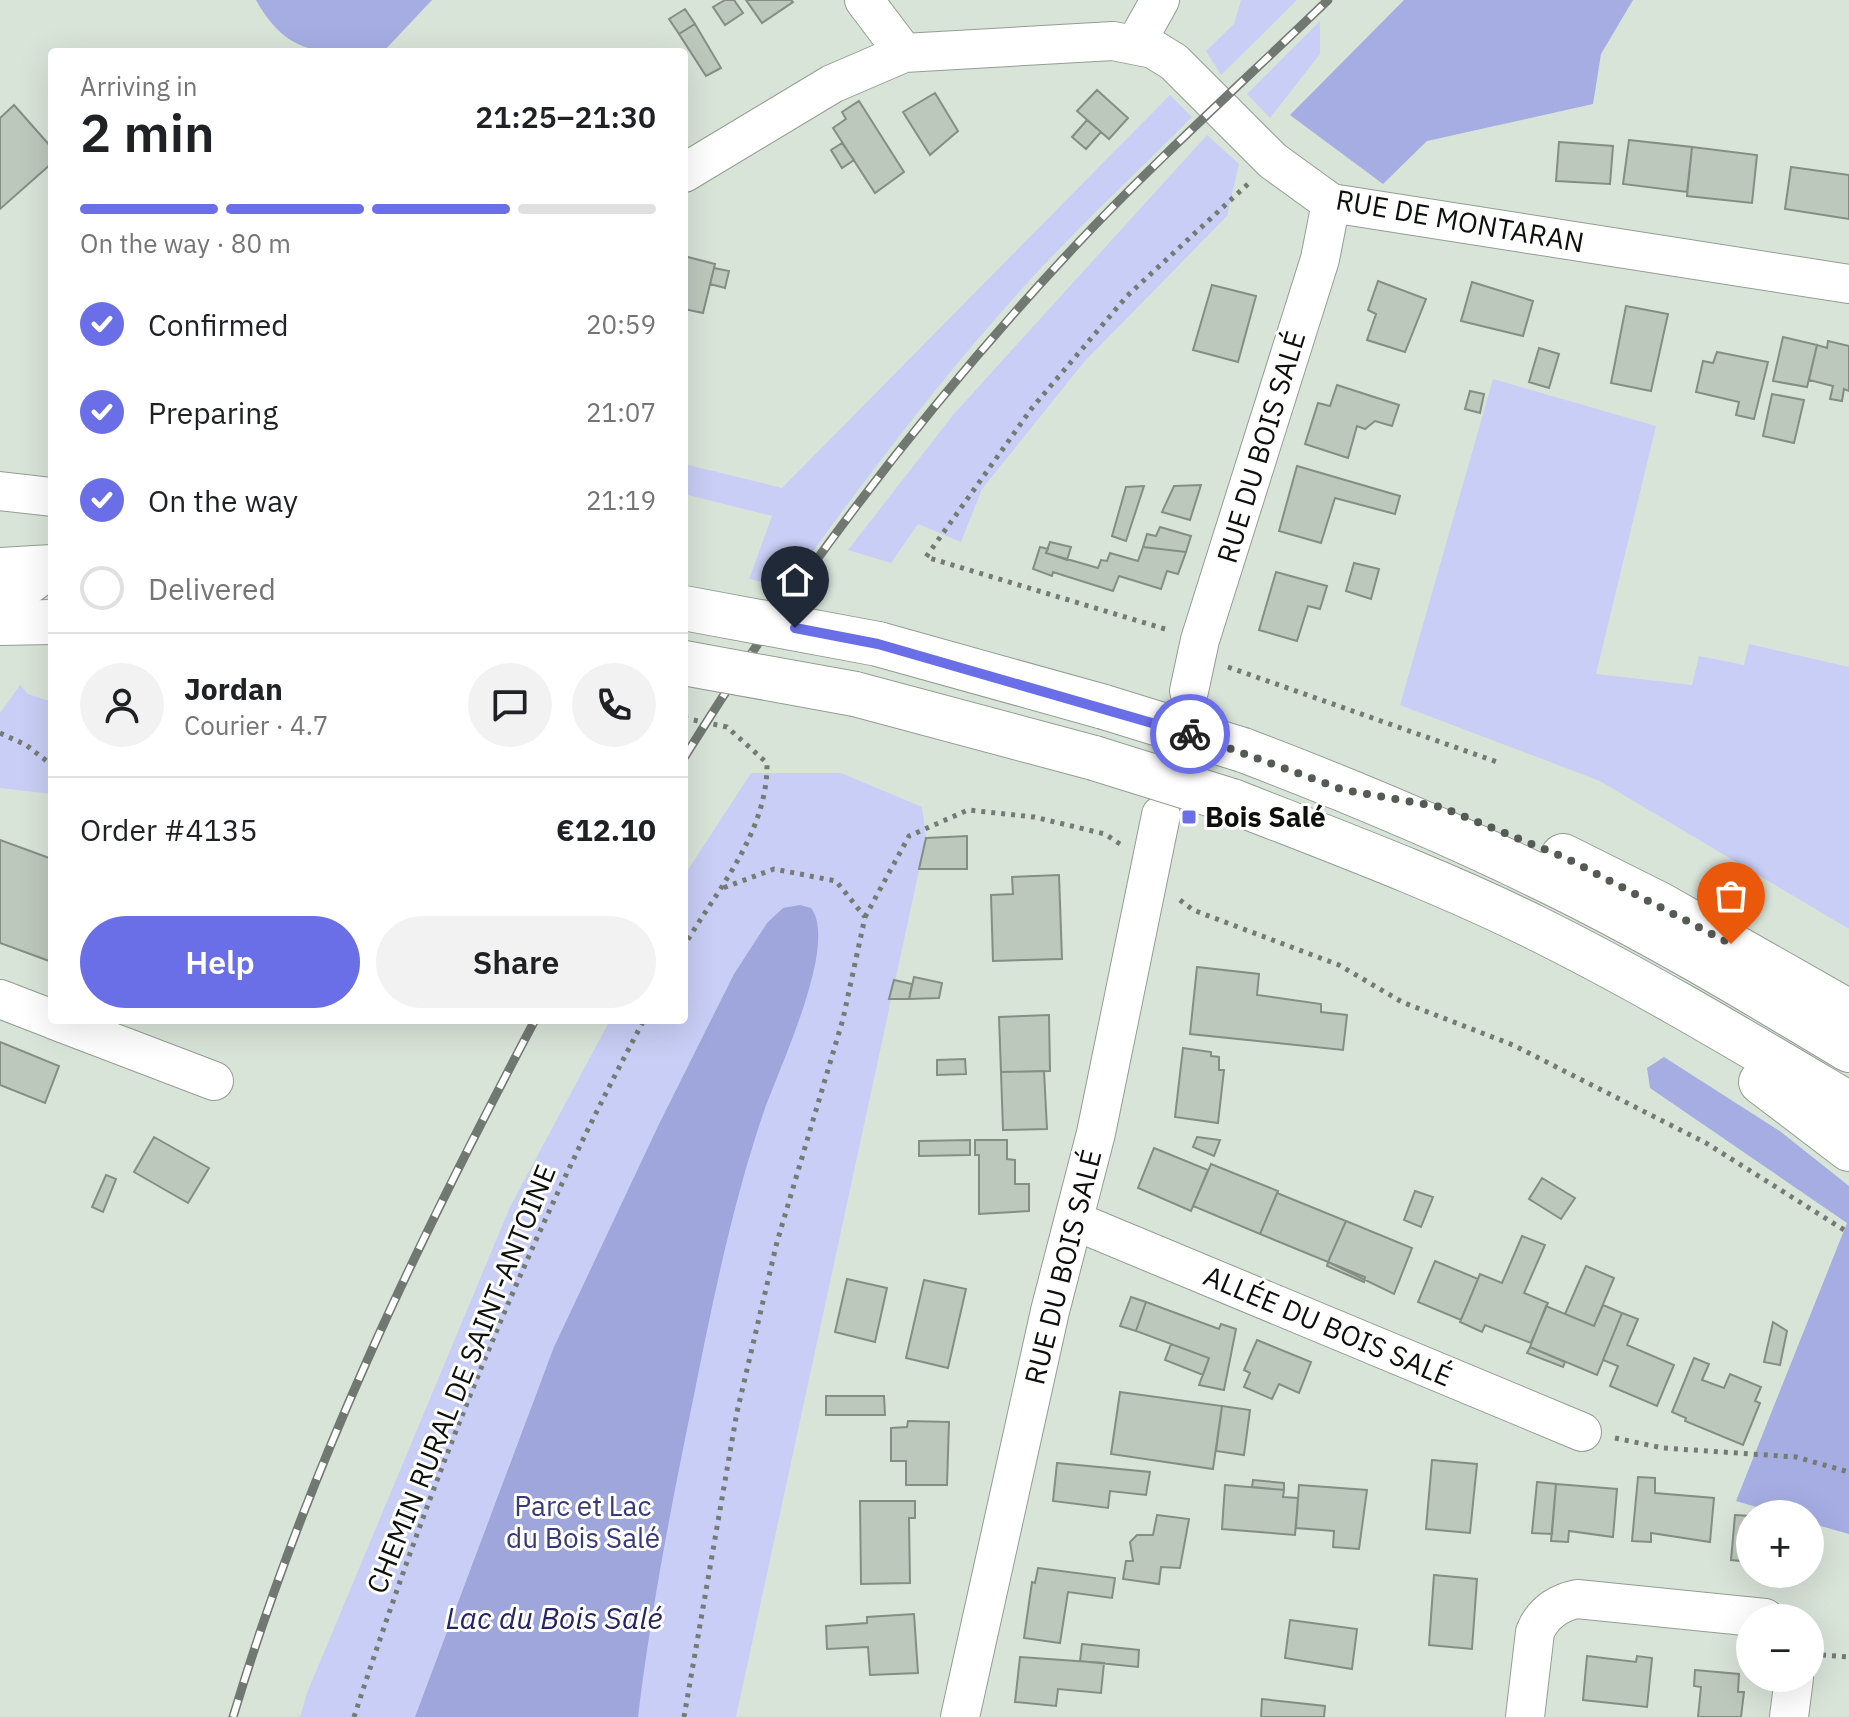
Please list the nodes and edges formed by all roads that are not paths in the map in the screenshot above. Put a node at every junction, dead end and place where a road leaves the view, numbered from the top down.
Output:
1 (864, 0) edge
2 (1160, 0) edge
3 (1136, 43) junction
4 (904, 53) junction
5 (688, 171) edge
6 (1331, 203) junction
7 (1849, 284) edge
8 (0, 491) edge
9 (48, 497) edge
10 (48, 568) edge
11 (0, 570) edge
12 (48, 571) edge
13 (0, 606) edge
14 (688, 609) edge
15 (48, 622) edge
16 (0, 623) edge
17 (1195, 663) road end
18 (688, 664) edge
19 (1344, 790) junction
20 (1161, 815) dead end
21 (1589, 955) junction
22 (0, 999) edge
23 (1849, 1012) edge
24 (48, 1018) edge
25 (64, 1024) edge
26 (1849, 1050) edge
27 (214, 1081) dead end
28 (1849, 1104) edge
29 (1849, 1149) edge
30 (1075, 1221) junction
31 (1582, 1432) road end
32 (1736, 1615) edge
33 (1792, 1692) edge
34 (960, 1717) edge
35 (1525, 1717) edge
36 (1789, 1717) edge

1 - 4 street
2 - 3 street
3 - 4 street, RUE DE MONTARAN
3 - 6 street, RUE DE MONTARAN
4 - 5 street, RUE DE MONTARAN
6 - 7 street, RUE DE MONTARAN
6 - 17 street, RUE DU BOIS SALÉ
8 - 9 street
10 - 11 main road
12 - 13 street
14 - 19 main road, bridge
15 - 16 main road
18 - 21 main road, bridge
19 - 23 main road
19 - 26 main road
20 - 30 street, RUE DU BOIS SALÉ
21 - 28 main road
21 - 29 main road
22 - 24 street
25 - 27 street
30 - 31 street, ALLÉE DU BOIS SALÉ
30 - 34 street, RUE DU BOIS SALÉ
32 - 35 street
33 - 36 street

